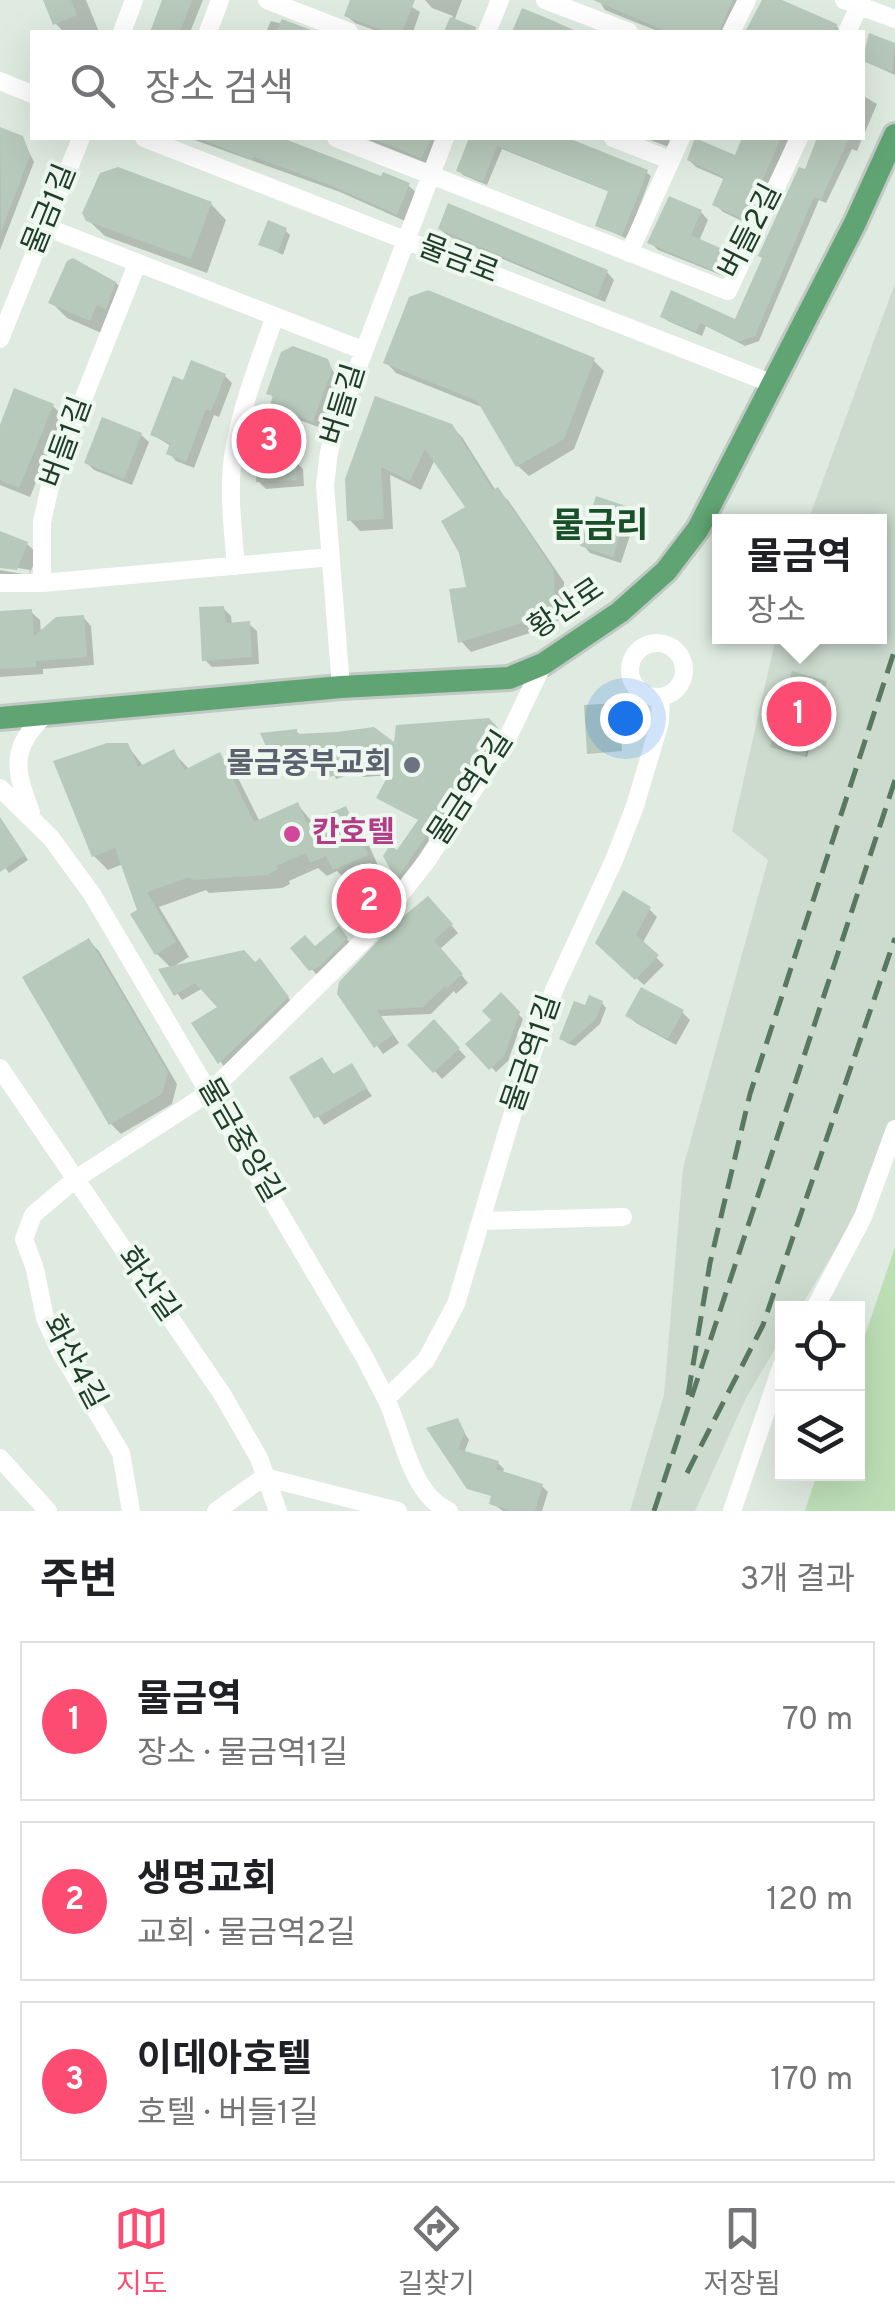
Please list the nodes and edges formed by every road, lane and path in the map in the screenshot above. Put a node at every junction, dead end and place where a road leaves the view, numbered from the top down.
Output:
1 (134, 0) edge
2 (220, 0) edge
3 (267, 0) edge
4 (500, 0) edge
5 (545, 0) edge
6 (746, 0) edge
7 (856, 2) edge
8 (895, 20) edge
9 (123, 30) edge
10 (209, 30) edge
11 (344, 30) edge
12 (488, 30) edge
13 (624, 30) edge
14 (732, 30) edge
15 (848, 30) edge
16 (0, 81) edge
17 (30, 93) edge
18 (895, 135) edge
19 (80, 140) edge
20 (149, 140) edge
21 (341, 140) edge
22 (444, 140) edge
23 (618, 140) edge
24 (679, 140) edge
25 (797, 140) edge
26 (670, 160) junction
27 (431, 174) junction
28 (43, 226) junction
29 (404, 240) junction
30 (629, 252) junction
31 (137, 264) junction
32 (274, 316) junction
33 (0, 338) edge
34 (362, 350) junction
35 (772, 384) junction
36 (331, 557) junction
37 (236, 566) junction
38 (0, 583) edge
39 (42, 583) junction
40 (543, 664) junction
41 (341, 687) junction
42 (660, 697) dead end
43 (46, 714) junction
44 (0, 718) edge
45 (0, 788) edge
46 (33, 817) junction
47 (0, 1068) edge
48 (210, 1092) junction
49 (895, 1129) edge
50 (74, 1180) junction
51 (33, 1214) joint
52 (623, 1217) dead end
53 (481, 1222) junction
54 (819, 1301) edge
55 (775, 1385) edge
56 (386, 1399) junction
57 (0, 1458) edge
58 (264, 1477) junction
59 (443, 1510) edge
60 (48, 1511) edge
61 (131, 1511) edge
62 (216, 1511) edge
63 (278, 1511) edge
64 (398, 1511) edge
65 (732, 1511) edge

1 - 9 street
2 - 10 street
3 - 11 street
4 - 12 street
5 - 13 street
6 - 14 street
7 - 8 street
7 - 15 street
16 - 17 street
18 - 35 main road, 황산로
19 - 28 street, 물금1길
20 - 29 street, 물금로
21 - 27 street, 버들2길
22 - 27 street, 버들길
23 - 26 street
24 - 26 street
25 - 30 street, 버들2길
26 - 30 street
27 - 29 street, 버들길
27 - 30 street, 버들2길
28 - 31 street
28 - 33 street, 물금1길
29 - 34 street, 버들길
29 - 35 street, 물금로
31 - 32 street
31 - 39 street, 버들1길
32 - 34 street
32 - 37 street
34 - 36 street, 버들길
35 - 40 main road, 황산로
36 - 37 street
36 - 41 street, 버들길
37 - 39 street
38 - 39 street
40 - 41 main road, 황산로
40 - 48 street, 물금역2길
41 - 43 main road, 황산로
42 - 53 street, 물금역1길
43 - 44 main road, 황산로
43 - 46 street
45 - 46 street, 물금중앙길
46 - 48 street, 물금중앙길
47 - 50 street, 화산길
48 - 50 street, 물금역2길
48 - 56 street, 물금중앙길
49 - 54 street
50 - 51 street, 물금역2길
50 - 58 street, 화산길
51 - 61 street, 화산4길
52 - 53 street
53 - 56 street, 물금역1길
55 - 65 street
56 - 59 street, 물금중앙길
57 - 60 street
58 - 62 street
58 - 63 street, 화산길
58 - 64 street

